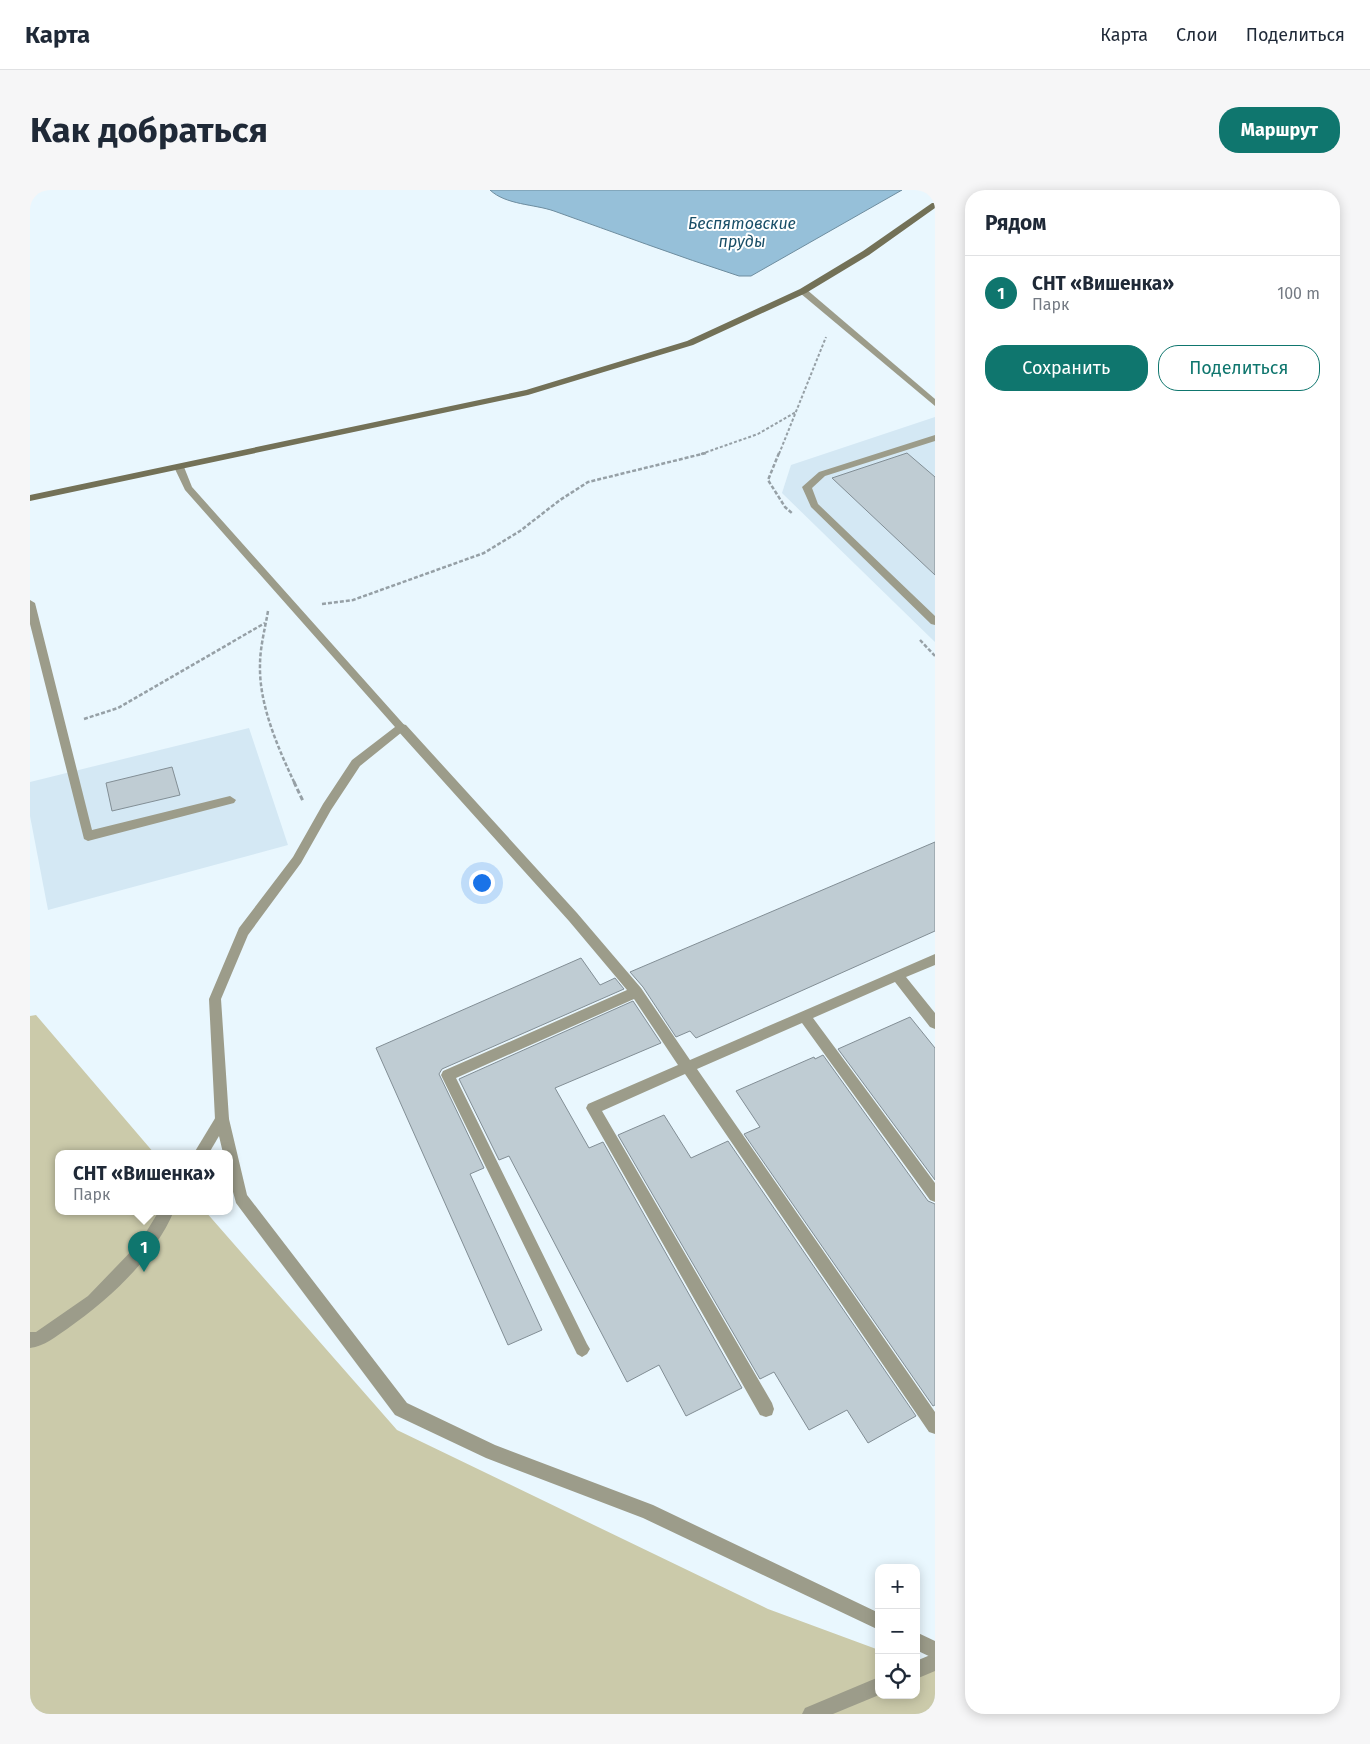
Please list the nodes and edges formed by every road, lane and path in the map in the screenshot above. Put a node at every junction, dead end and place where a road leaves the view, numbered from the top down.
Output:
1 (935, 205) edge
2 (803, 291) junction
3 (935, 403) edge
4 (796, 412) dead end
5 (935, 438) edge
6 (179, 467) junction
7 (30, 498) edge
8 (273, 583) junction
9 (30, 603) edge
10 (294, 607) junction
11 (935, 622) edge
12 (266, 623) junction
13 (60, 726) junction
14 (402, 728) junction
15 (230, 800) dead end
16 (314, 830) junction
17 (935, 959) edge
18 (897, 975) junction
19 (636, 992) junction
20 (804, 1016) junction
21 (935, 1023) edge
22 (689, 1067) junction
23 (222, 1119) junction
24 (204, 1150) edge
25 (229, 1150) edge
26 (233, 1165) edge
27 (935, 1195) edge
28 (164, 1215) edge
29 (30, 1340) edge
30 (582, 1349) dead end
31 (766, 1409) dead end
32 (935, 1426) edge
33 (875, 1620) edge
34 (920, 1642) edge
35 (935, 1650) edge
36 (935, 1662) edge
37 (920, 1668) edge
38 (875, 1688) edge
39 (811, 1714) edge

1 - 2 main road
2 - 3 street
2 - 6 main road
4 - 10 path
5 - 11 street
6 - 7 main road
6 - 8 street
8 - 10 street
8 - 12 path
9 - 13 street
10 - 14 street
12 - 13 path
12 - 16 path
13 - 15 street
14 - 16 street
14 - 19 street
16 - 23 street
17 - 18 street
18 - 20 street
18 - 21 street
19 - 22 street
19 - 30 street
20 - 22 street
20 - 27 street
22 - 31 street
22 - 32 street
23 - 24 street
23 - 25 street
26 - 33 street
28 - 29 street
34 - 35 street
36 - 37 street
38 - 39 street

